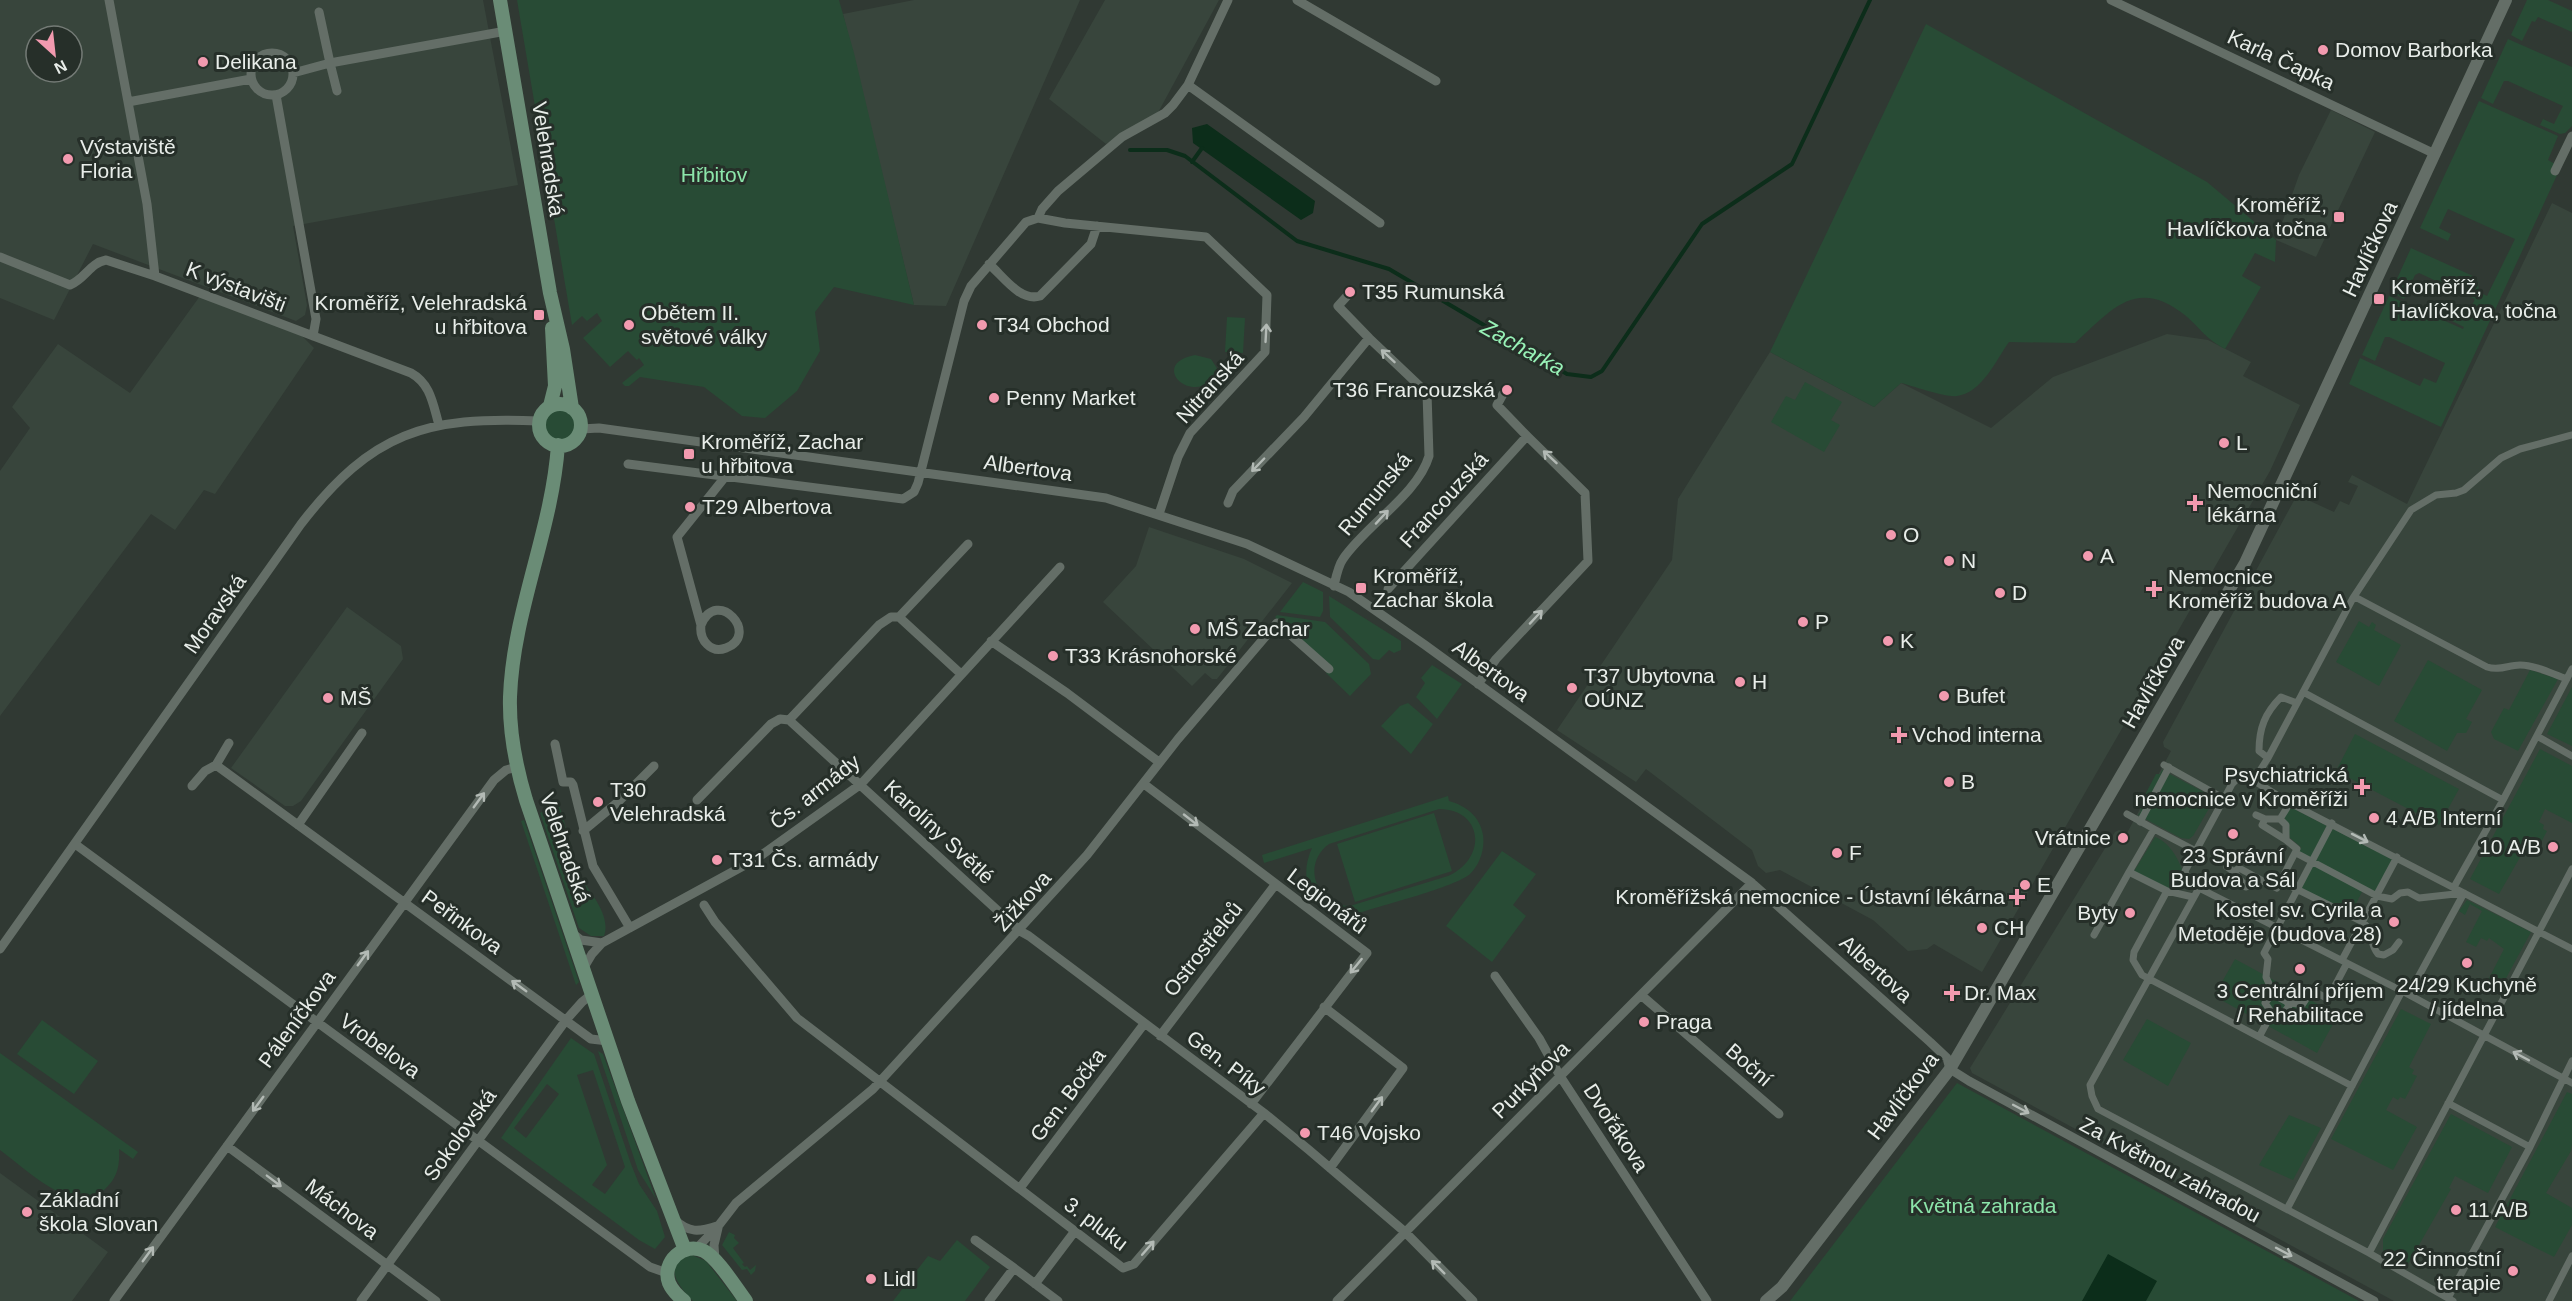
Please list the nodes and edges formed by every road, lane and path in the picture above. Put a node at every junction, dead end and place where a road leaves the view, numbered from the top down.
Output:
1 (109, 0) edge
2 (500, 0) edge
3 (1227, 0) edge
4 (1297, 0) edge
5 (2111, 0) edge
6 (2506, 0) edge
7 (319, 12) dead end
8 (506, 31) junction
9 (330, 63) junction
10 (293, 73) junction
11 (251, 79) junction
12 (1436, 81) dead end
13 (1188, 85) junction
14 (337, 91) dead end
15 (276, 95) junction
16 (128, 102) junction
17 (2572, 136) edge
18 (2435, 154) junction
19 (2555, 171) dead end
20 (1038, 218) junction
21 (1380, 223) dead end
22 (1098, 226) junction
23 (0, 257) edge
24 (989, 264) junction
25 (155, 276) junction
26 (550, 293) junction
27 (1347, 296) dead end
28 (313, 336) junction
29 (1369, 338) junction
30 (1503, 394) dead end
31 (550, 406) junction
32 (572, 408) junction
33 (539, 421) junction
34 (439, 425) junction
35 (580, 429) junction
36 (2572, 435) edge
37 (1527, 436) junction
38 (558, 445) junction
39 (628, 464) dead end
40 (921, 472) junction
41 (725, 477) junction
42 (1228, 503) dead end
43 (1159, 513) junction
44 (968, 544) dead end
45 (1060, 567) dead end
46 (1334, 586) junction
47 (1388, 589) dead end
48 (2355, 597) junction
49 (899, 617) junction
50 (701, 626) junction
51 (991, 641) junction
52 (1329, 669) dead end
53 (2572, 669) edge
54 (961, 674) junction
55 (2567, 679) junction
56 (1478, 684) junction
57 (2303, 692) junction
58 (2297, 703) junction
59 (789, 720) junction
60 (362, 733) dead end
61 (2537, 736) junction
62 (229, 743) dead end
63 (555, 744) dead end
64 (2572, 756) edge
65 (2268, 758) junction
66 (1159, 762) junction
67 (216, 765) junction
68 (654, 766) dead end
69 (517, 767) junction
70 (2254, 780) junction
71 (861, 784) junction
72 (1144, 784) junction
73 (192, 786) dead end
74 (2223, 798) junction
75 (697, 800) dead end
76 (2503, 800) junction
77 (2290, 803) junction
78 (2127, 814) dead end
79 (2256, 815) dead end
80 (2265, 819) junction
81 (2280, 819) junction
82 (2140, 822) junction
83 (2332, 823) junction
84 (298, 825) junction
85 (2154, 829) junction
86 (583, 831) junction
87 (2286, 840) junction
88 (75, 844) junction
89 (2196, 851) junction
90 (2296, 853) junction
91 (2397, 857) junction
92 (2312, 861) junction
93 (2227, 867) dead end
94 (2572, 869) edge
95 (2129, 872) junction
96 (2234, 872) junction
97 (2279, 880) junction
98 (2263, 881) junction
99 (1752, 883) junction
100 (1275, 885) junction
101 (2454, 887) junction
102 (2199, 888) junction
103 (2297, 889) junction
104 (2167, 891) junction
105 (2464, 893) junction
106 (2377, 896) junction
107 (2193, 897) junction
108 (404, 903) junction
109 (704, 905) dead end
110 (2362, 922) junction
111 (2277, 927) junction
112 (630, 928) junction
113 (571, 931) junction
114 (1020, 931) junction
115 (2539, 931) junction
116 (2094, 935) dead end
117 (2399, 942) dead end
118 (602, 943) junction
119 (0, 949) edge
120 (2572, 949) edge
121 (2345, 962) junction
122 (583, 969) junction
123 (1495, 975) dead end
124 (2149, 979) junction
125 (2405, 993) junction
126 (592, 994) junction
127 (1641, 995) junction
128 (2274, 995) junction
129 (2287, 1002) junction
130 (1324, 1007) junction
131 (2272, 1013) junction
132 (566, 1020) junction
133 (316, 1022) junction
134 (1144, 1024) junction
135 (1160, 1035) junction
136 (2484, 1036) junction
137 (2259, 1037) junction
138 (608, 1041) junction
139 (2572, 1061) edge
140 (1950, 1069) junction
141 (1560, 1076) junction
142 (2563, 1078) junction
143 (879, 1082) junction
144 (2572, 1083) edge
145 (2352, 1086) junction
146 (1251, 1104) junction
147 (2448, 1104) junction
148 (1264, 1113) junction
149 (1779, 1114) dead end
150 (479, 1140) junction
151 (227, 1146) junction
152 (2530, 1147) junction
153 (1330, 1168) junction
154 (1020, 1188) junction
155 (2287, 1209) junction
156 (671, 1216) junction
157 (719, 1225) junction
158 (1075, 1231) junction
159 (1405, 1232) junction
160 (975, 1240) dead end
161 (691, 1249) junction
162 (2369, 1253) junction
163 (2572, 1256) edge
164 (715, 1262) junction
165 (387, 1264) junction
166 (1014, 1268) junction
167 (667, 1273) junction
168 (1035, 1284) junction
169 (422, 1297) edge
170 (2450, 1300) edge
171 (114, 1301) edge
172 (361, 1301) edge
173 (436, 1301) edge
174 (684, 1301) edge
175 (746, 1301) edge
176 (989, 1301) edge
177 (1058, 1301) edge
178 (1336, 1301) edge
179 (1473, 1301) edge
180 (1707, 1301) edge
181 (1766, 1301) edge
182 (2374, 1301) edge
183 (2549, 1301) edge

1 - 16 street
2 - 8 main road, Velehradská
3 - 13 street
4 - 12 street
5 - 18 street, Karla Čapka
6 - 18 street, Havlíčkova
7 - 9 street
8 - 9 street
8 - 26 main road, Velehradská
9 - 10 street
9 - 14 street
10 - 11 street
10 - 15 street
11 - 15 street
11 - 16 street
13 - 20 street
13 - 21 street
15 - 28 street
16 - 25 street, K výstavišti
17 - 19 street
18 - 140 street, Havlíčkova
20 - 22 street, Nitranská
20 - 24 street
22 - 24 street
43 -> 22 street, Nitranská
23 - 25 street, K výstavišti
24 - 40 street
25 - 28 street, K výstavišti
26 - 31 main road, Velehradská
26 - 32 main road, Velehradská
27 - 29 street, Rumunská
28 - 34 street, K výstavišti
29 -> 42 street
46 -> 29 street, Rumunská
30 - 37 street
31 - 32 main road
31 - 33 main road, Velehradská
32 - 35 main road, Velehradská
33 - 34 street, Moravská
33 - 38 main road
34 - 88 street, Moravská
35 - 38 main road
35 - 40 street, Albertova
36 - 48 street
37 - 47 street, Francouzská
56 -> 37 street
38 - 69 main road, Velehradská
39 - 41 street
40 - 41 street
40 - 43 street, Albertova
41 - 50 street
43 - 46 street, Albertova
44 - 49 street
45 - 51 street, Čs. armády
46 - 56 street, Albertova
48 - 55 street
48 - 57 street
49 - 54 street
49 - 59 street
50 - 50 street
51 - 54 street, Čs. armády
51 - 66 street
52 - 66 street, Žižkova
53 - 55 street
54 - 71 street, Čs. armády
55 - 61 street
56 - 99 street, Albertova
57 - 58 street
57 - 76 street
58 - 65 street
58 - 65 street
59 - 71 street, Karolíny Světlé
59 - 75 street
60 - 84 street
61 - 64 street
61 - 76 street
62 - 67 street
63 - 86 street
65 - 70 street
66 - 72 street, Žižkova
67 - 73 street
67 - 84 street, Peřinkova
68 - 86 street
108 -> 69 street, Páleníčkova
69 - 113 main road, Velehradská
70 - 74 street
70 - 77 street
71 - 112 street, Čs. armády
71 - 114 street, Karolíny Světlé
72 -> 100 street, Legionářů
72 - 114 street, Žižkova
74 - 82 street
74 - 89 street
76 - 101 street
77 - 81 street
77 - 83 street
78 - 82 street
79 - 80 street
80 - 81 street
80 - 87 street
81 - 87 street
82 - 85 street
83 -> 91 street
83 - 92 street
84 - 108 street, Peřinkova
85 - 89 street
85 - 95 street
86 - 112 street
87 - 90 street
88 - 119 street, Moravská
88 - 133 street, Vrobelova
89 - 102 street
90 - 92 street
90 - 97 street
91 - 101 street
91 - 106 street
92 - 103 street
92 - 106 street
93 - 96 street
94 - 115 street
95 - 104 street
95 - 116 street
96 - 98 street
96 - 98 street
97 - 98 street
97 - 103 street
99 - 127 street, Purkyňova
99 - 140 street, Albertova
100 -> 130 street, Legionářů
100 - 135 street, Ostrostřelců
101 - 105 street
102 - 107 street
102 - 111 street
103 - 110 street
103 - 111 street
104 - 107 street
104 - 124 street
105 - 106 street
105 - 115 street
105 - 125 street
106 - 110 street
107 - 124 street
132 -> 108 street, Peřinkova
133 -> 108 street, Páleníčkova
109 - 143 street, 3. pluku
110 - 117 street
110 - 121 street
111 - 121 street
111 - 128 street
112 - 118 street, Čs. armády
113 - 118 street
113 - 122 main road, Velehradská
114 - 134 street, Gen. Píky
114 - 143 street, Žižkova
115 - 120 street
115 - 136 street
118 - 122 street
121 - 125 street
121 - 129 street
122 - 126 main road, Velehradská
123 - 141 street, Dvořákova
124 - 137 street
124 - 155 street
125 - 136 street
125 - 145 street
126 - 132 street, Sokolovská
126 - 138 main road, Velehradská
127 - 141 street, Purkyňova
127 - 149 street, Boční
128 - 129 street
128 - 131 street
129 - 131 street
130 - 146 street, Legionářů
153 -> 130 street
131 - 137 street
132 - 138 street, Peřinkova
132 - 150 street, Sokolovská
133 - 150 street, Vrobelova
133 -> 151 street, Páleníčkova
134 - 135 street, Gen. Píky
134 - 154 street, Gen. Bočka
135 - 146 street, Gen. Píky
142 -> 136 street
136 - 147 street
137 - 145 street
138 - 156 main road, Velehradská
139 - 142 street
140 - 181 street, Havlíčkova
140 -> 182 street, Za Květnou zahradou
141 - 159 street, Purkyňova
141 - 180 street, Dvořákova
142 - 144 street
142 - 152 street
143 - 154 street, 3. pluku
143 - 157 street, Žižkova
145 - 155 street
146 - 148 street, Gen. Píky
147 - 152 street
147 - 162 street
148 - 153 street, Gen. Píky
158 -> 148 street, 3. pluku
150 - 165 street, Sokolovská
150 - 167 street, Vrobelova
151 -> 165 street, Máchova
171 -> 151 street, Páleníčkova
152 - 170 street
153 - 159 street, Gen. Píky
154 - 158 street, 3. pluku
155 - 162 street
156 - 157 street
156 - 161 main road, Velehradská
157 - 161 street, Žižkova
157 - 164 street
158 - 168 street
159 - 178 street, Purkyňova
179 -> 159 street, Gen. Píky
160 - 166 street
161 - 164 main road
161 - 167 main road
162 - 170 street
163 - 183 street
164 - 175 main road
165 - 169 street, Máchova
165 - 172 street, Sokolovská
166 - 168 street
166 - 176 street
167 - 174 main road
168 - 177 street
169 - 173 street, Máchova

